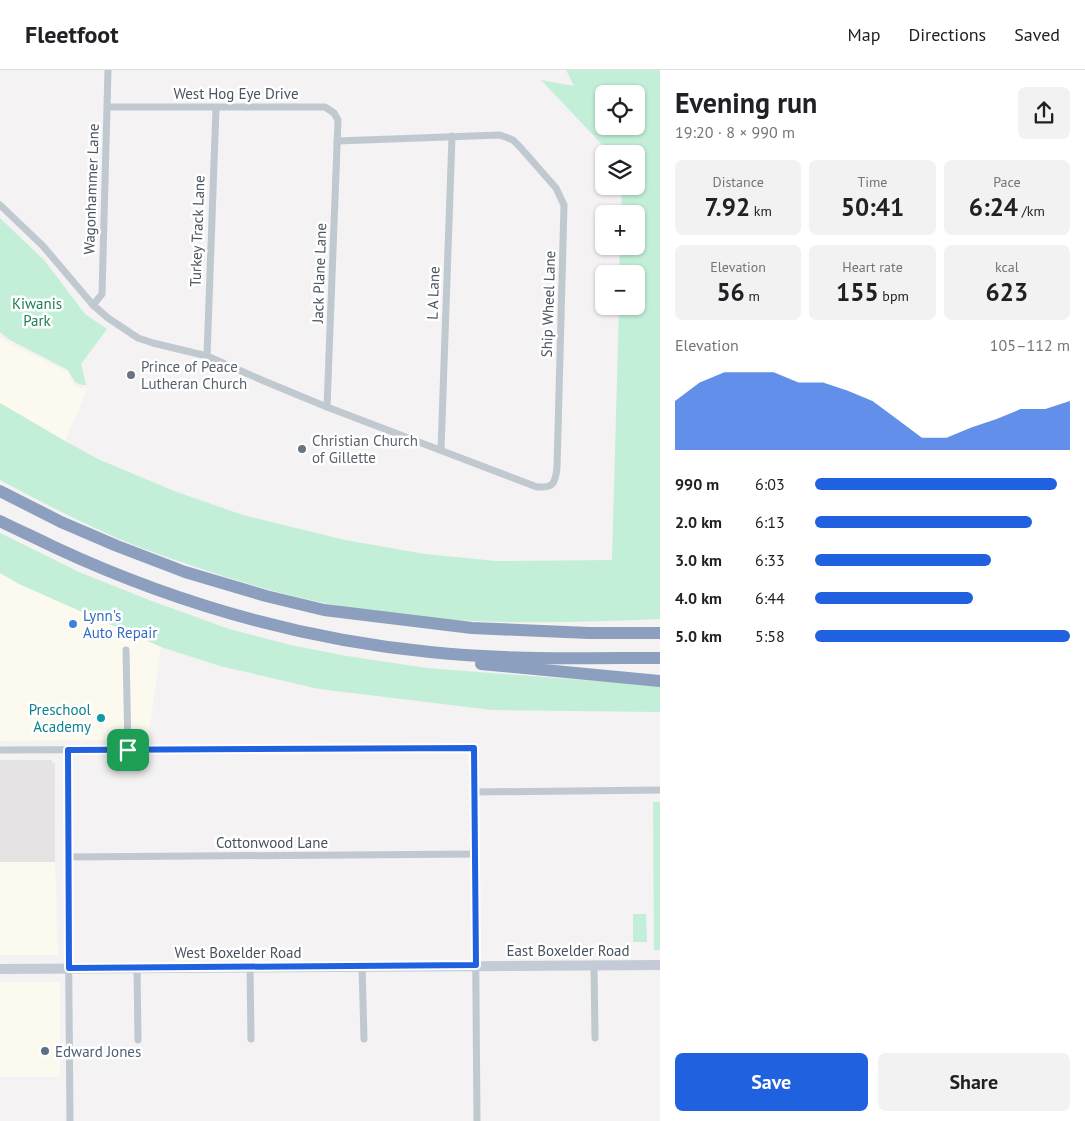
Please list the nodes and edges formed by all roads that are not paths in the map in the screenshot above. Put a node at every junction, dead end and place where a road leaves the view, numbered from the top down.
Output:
1 (108, 70) edge
2 (108, 107) junction
3 (216, 108) junction
4 (452, 136) junction
5 (337, 140) junction
6 (0, 205) edge
7 (93, 305) junction
8 (207, 356) junction
9 (327, 407) junction
10 (442, 450) junction
11 (0, 491) edge
12 (0, 520) edge
13 (246, 618) junction
14 (431, 624) junction
15 (660, 625) edge
16 (660, 633) edge
17 (126, 650) dead end
18 (660, 658) edge
19 (660, 681) edge
20 (0, 750) edge
21 (68, 750) junction
22 (128, 750) junction
23 (660, 790) edge
24 (475, 792) junction
25 (475, 854) junction
26 (68, 857) junction
27 (476, 965) junction
28 (594, 965) junction
29 (660, 965) edge
30 (362, 966) junction
31 (250, 967) junction
32 (69, 968) junction
33 (137, 968) junction
34 (0, 969) edge
35 (595, 1038) dead end
36 (364, 1039) dead end
37 (138, 1040) dead end
38 (251, 1040) dead end
39 (70, 1121) edge
40 (477, 1121) edge

1 - 2 street, Wagonhammer Lane
2 - 3 street, West Hog Eye Drive
2 - 7 street, Wagonhammer Lane
3 - 5 street, West Hog Eye Drive
3 - 8 street, Turkey Track Lane
4 - 5 street
4 - 10 street, L A Lane
4 - 10 street, Ship Wheel Lane
5 - 9 street, Jack Plane Lane
6 - 7 street
7 - 8 street
8 - 9 street
9 - 10 street
11 - 14 highway
12 - 13 highway
13 - 18 highway
13 - 19 highway
14 - 15 highway
14 - 16 highway
17 - 22 street
20 - 21 street
21 - 22 street
21 - 26 street
22 - 24 street
23 - 24 street
24 - 25 street
25 - 26 street, Cottonwood Lane
25 - 27 street
26 - 32 street
27 - 28 main road, East Boxelder Road
27 - 30 main road, West Boxelder Road
27 - 40 street
28 - 29 main road, East Boxelder Road
28 - 35 street
30 - 31 main road, West Boxelder Road
30 - 36 street
31 - 33 main road, West Boxelder Road
31 - 38 street
32 - 33 main road, West Boxelder Road
32 - 34 main road, West Boxelder Road
32 - 39 street
33 - 37 street

